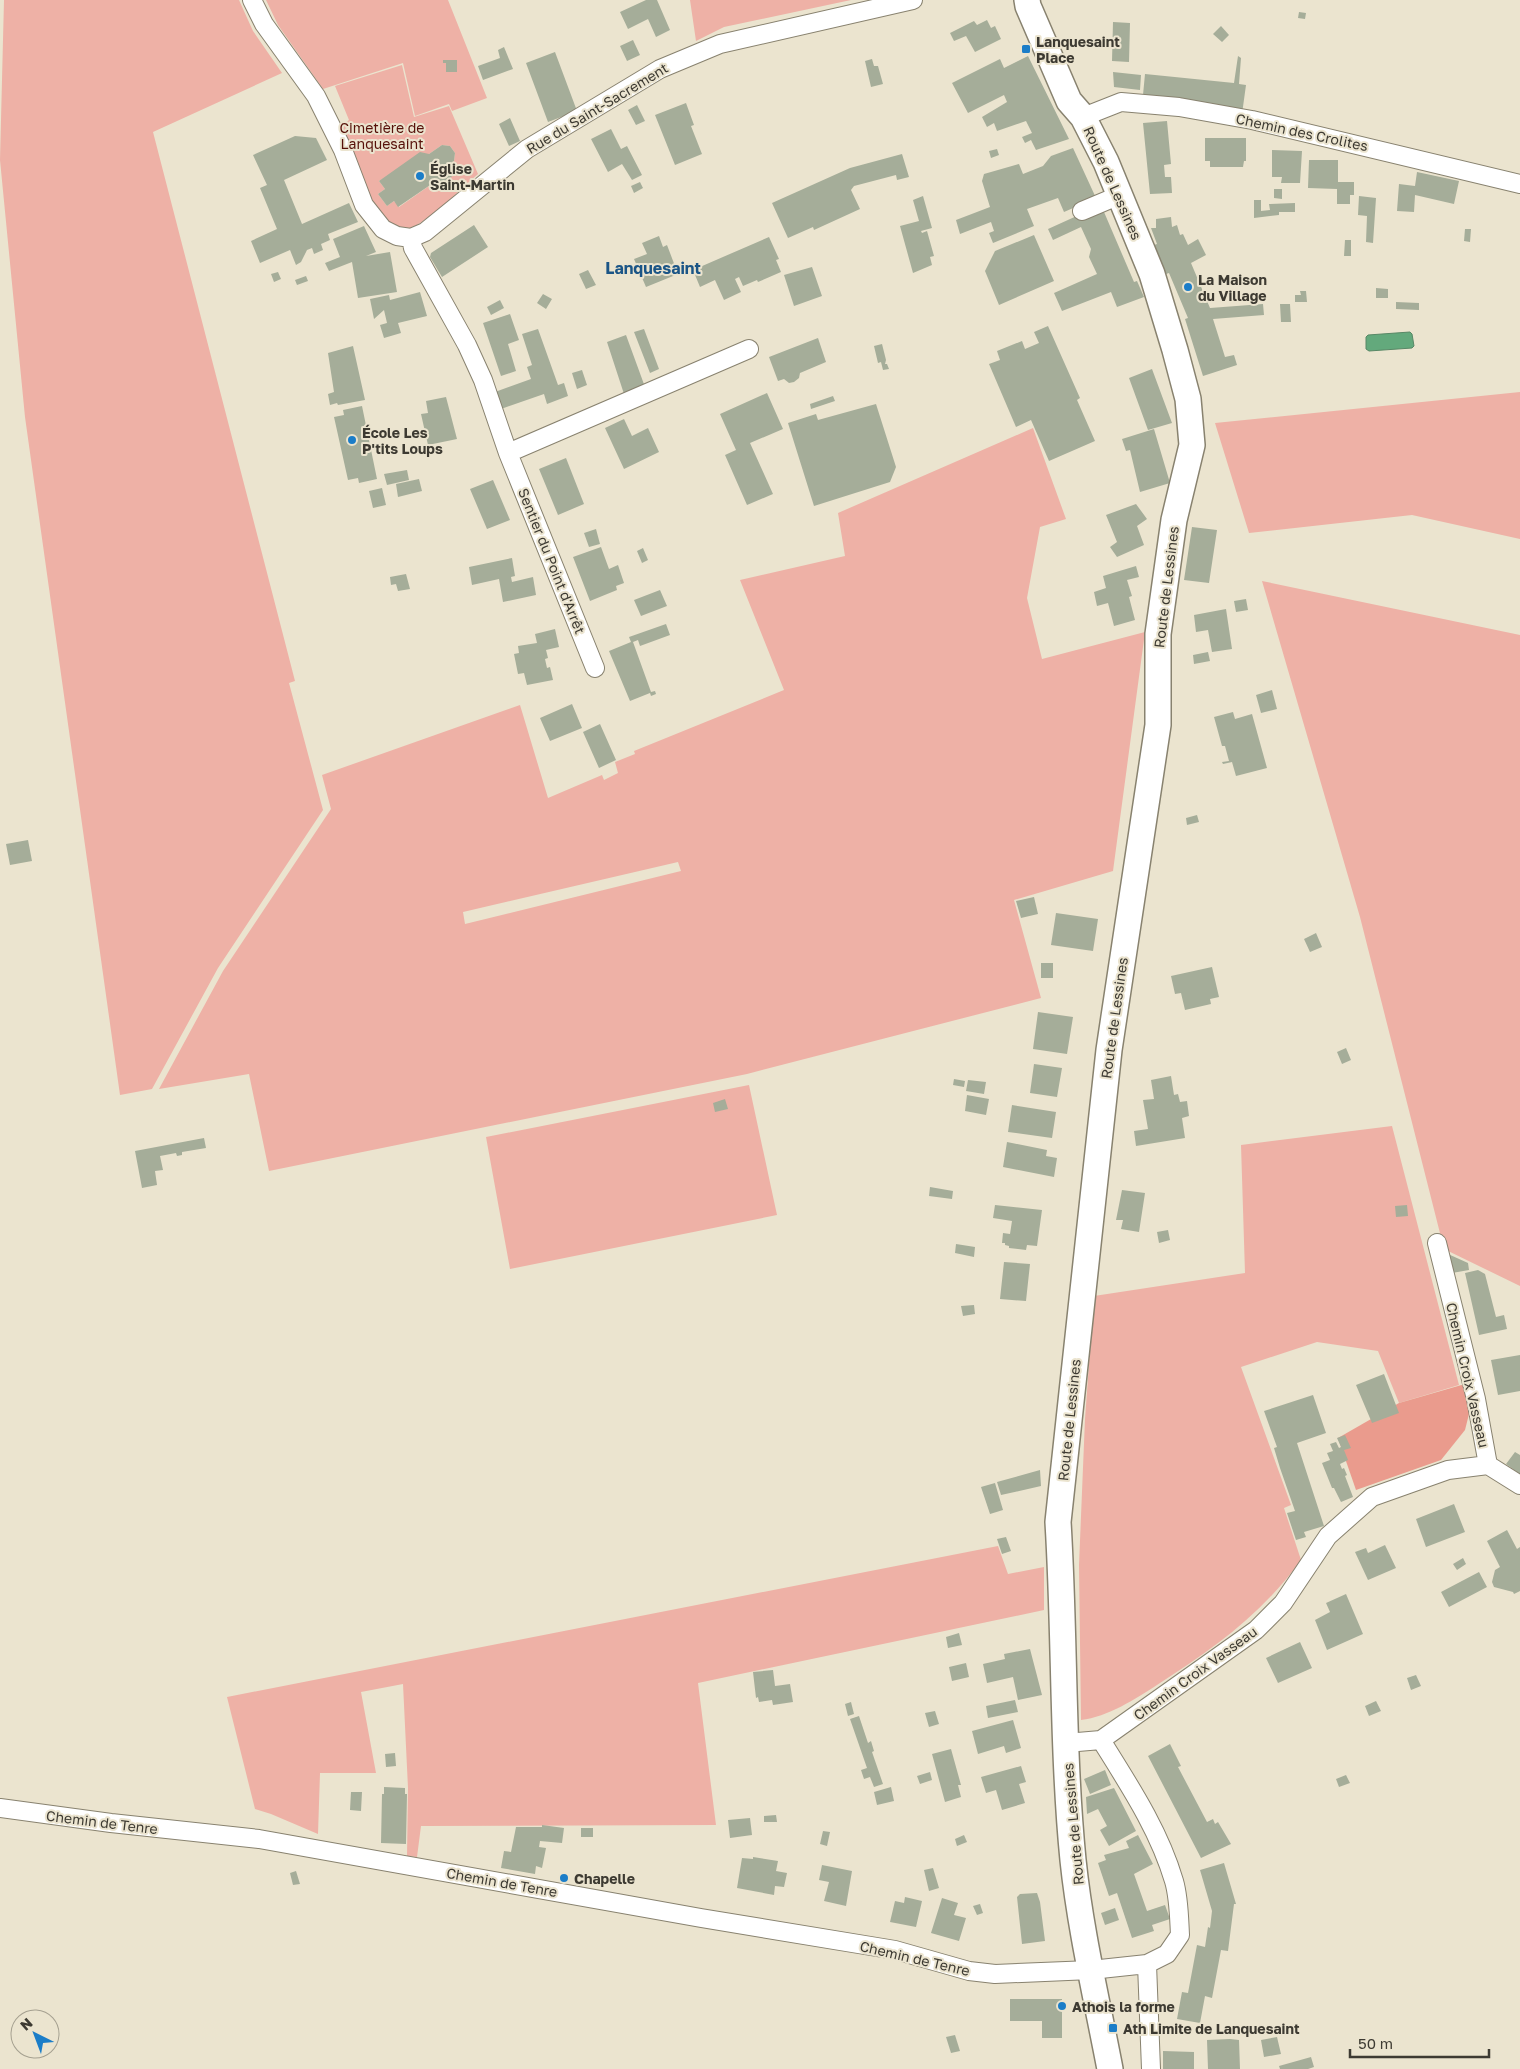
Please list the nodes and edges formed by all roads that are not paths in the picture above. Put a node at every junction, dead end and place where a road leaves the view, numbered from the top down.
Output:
1 (252, 0) edge
2 (913, 0) edge
3 (1027, 0) edge
4 (1083, 117) junction
5 (1520, 184) edge
6 (1120, 195) junction
7 (1082, 211) dead end
8 (411, 238) junction
9 (749, 349) dead end
10 (508, 453) junction
11 (595, 668) dead end
12 (1437, 1243) dead end
13 (1488, 1465) junction
14 (1520, 1485) edge
15 (1101, 1740) junction
16 (1066, 1743) junction
17 (0, 1808) edge
18 (1147, 1964) junction
19 (1091, 1970) junction
20 (1110, 2069) edge
21 (1151, 2069) edge

1 - 8 street
2 - 8 street, Rue du Saint-Sacrement
3 - 4 main road, Route de Lessines
4 - 5 street, Chemin des Crolites
4 - 6 main road, Route de Lessines
6 - 7 street
6 - 16 main road, Route de Lessines
8 - 10 street
9 - 10 street
10 - 11 street, Sentier du Point d'Arrêt
12 - 13 street, Chemin Croix Vasseau
13 - 14 street
13 - 15 street, Chemin Croix Vasseau
15 - 16 street
15 - 18 street
16 - 19 main road, Route de Lessines
17 - 19 street, Chemin de Tenre
18 - 19 street, Chemin de Tenre
18 - 21 street
19 - 20 main road, Route de Lessines

